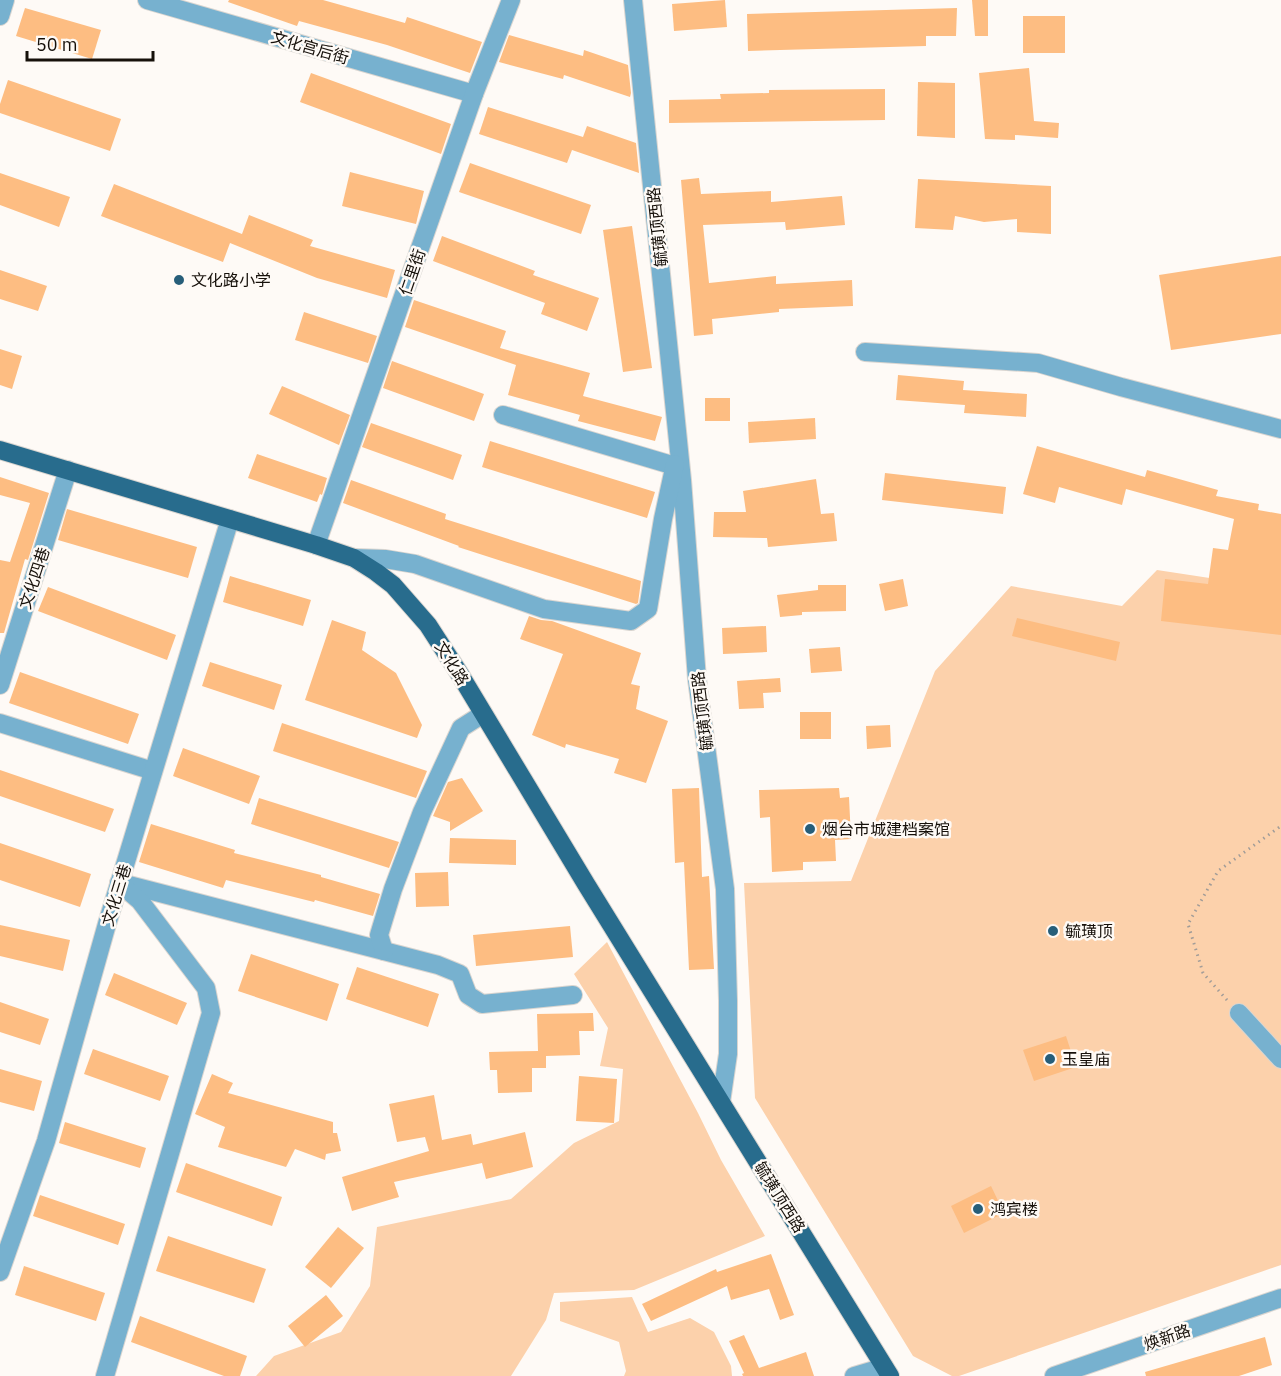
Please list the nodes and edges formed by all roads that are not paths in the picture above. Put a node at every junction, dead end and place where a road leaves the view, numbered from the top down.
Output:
1 (5, 0) edge
2 (147, 0) edge
3 (511, 0) edge
4 (633, 0) edge
5 (0, 15) edge
6 (474, 94) junction
7 (865, 352) dead end
8 (503, 415) dead end
9 (677, 427) junction
10 (1281, 429) edge
11 (0, 450) edge
12 (675, 466) junction
13 (68, 470) junction
14 (230, 519) junction
15 (316, 545) junction
16 (354, 558) junction
17 (0, 685) edge
18 (483, 714) junction
19 (0, 723) edge
20 (153, 771) junction
21 (119, 883) junction
22 (384, 951) junction
23 (573, 995) dead end
24 (1239, 1013) road end
25 (1281, 1059) edge
26 (721, 1102) junction
27 (0, 1272) edge
28 (1281, 1298) edge
29 (887, 1371) edge
30 (105, 1376) edge
31 (854, 1376) edge
32 (1054, 1376) edge

1 - 5 street
2 - 6 street, 文化宫后街
3 - 6 street, 仁里街
4 - 9 street, 毓璜顶西路
6 - 15 street, 仁里街
7 - 10 street
8 - 12 street
9 - 12 street
9 - 26 street, 毓璜顶西路
11 - 13 main road, 文化路
12 - 16 street
13 - 14 main road, 文化路
13 - 17 street, 文化四巷
14 - 15 main road, 文化路
14 - 20 street, 文化三巷
15 - 16 main road, 文化路
16 - 18 main road, 文化路
18 - 22 street
18 - 26 main road, 文化路
19 - 20 street
20 - 21 street, 文化三巷
21 - 22 street
21 - 27 street, 文化三巷
21 - 30 street
22 - 23 street
24 - 25 street
26 - 29 main road, 毓璜顶西路
28 - 32 street, 焕新路
29 - 31 street

